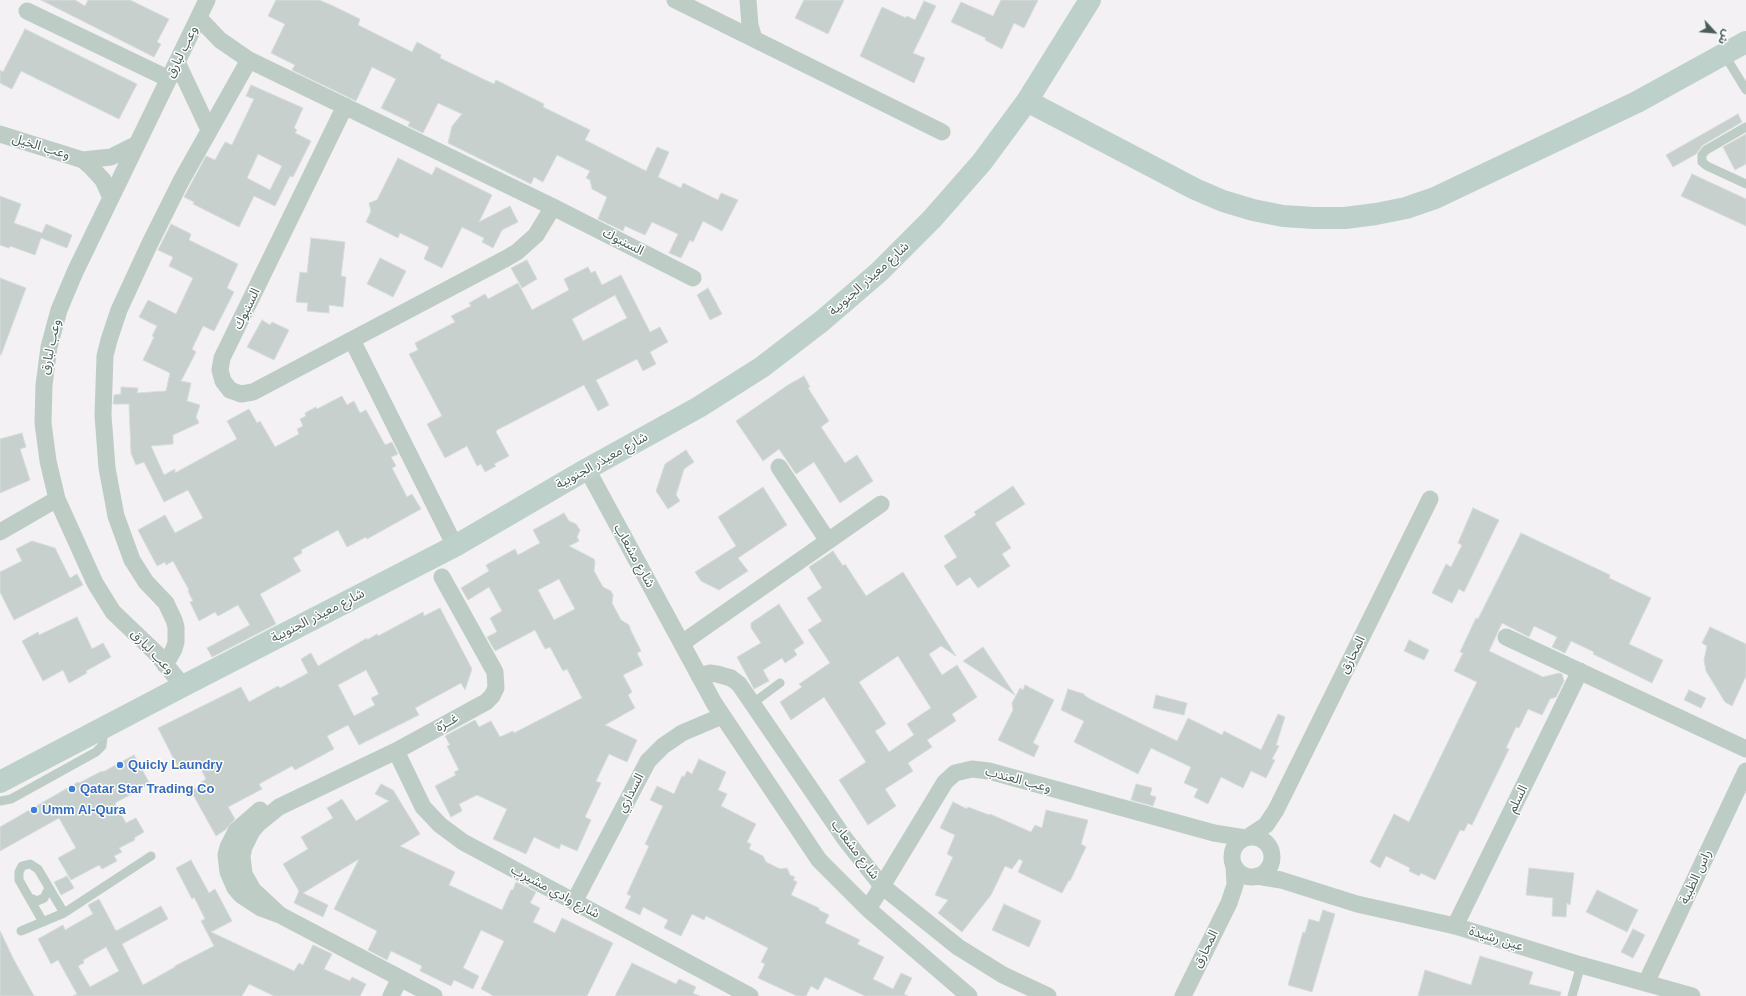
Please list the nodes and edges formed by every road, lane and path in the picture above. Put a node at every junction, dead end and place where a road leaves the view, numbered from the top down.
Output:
1 (207, 0) edge
2 (676, 0) edge
3 (748, 0) edge
4 (1090, 0) edge
5 (27, 11) dead end
6 (199, 18) junction
7 (754, 39) junction
8 (1746, 42) edge
9 (1724, 54) junction
10 (249, 60) junction
11 (178, 62) junction
12 (169, 79) junction
13 (1746, 90) edge
14 (1027, 101) junction
15 (345, 106) junction
16 (1746, 127) edge
17 (209, 130) junction
18 (942, 132) dead end
19 (0, 134) edge
20 (137, 144) junction
21 (83, 160) junction
22 (1746, 184) edge
23 (111, 198) junction
24 (553, 207) junction
25 (693, 278) dead end
26 (352, 340) junction
27 (779, 467) dead end
28 (587, 469) junction
29 (58, 499) junction
30 (1430, 499) dead end
31 (881, 504) dead end
32 (0, 532) edge
33 (828, 541) junction
34 (455, 546) junction
35 (442, 577) dead end
36 (1506, 637) dead end
37 (682, 643) junction
38 (165, 665) junction
39 (1580, 672) junction
40 (699, 676) junction
41 (780, 682) dead end
42 (183, 686) junction
43 (753, 703) junction
44 (722, 716) junction
45 (1746, 750) edge
46 (396, 751) junction
47 (1746, 771) edge
48 (0, 787) edge
49 (1276, 810) junction
50 (1214, 833) junction
51 (1247, 837) junction
52 (1270, 852) junction
53 (151, 856) dead end
54 (1233, 863) junction
55 (1254, 876) junction
56 (1299, 885) junction
57 (882, 886) junction
58 (49, 888) junction
59 (30, 898) junction
60 (574, 902) junction
61 (1229, 903) junction
62 (868, 909) junction
63 (64, 913) junction
64 (44, 922) junction
65 (1455, 926) junction
66 (21, 931) dead end
67 (1581, 965) junction
68 (400, 978) junction
69 (1646, 983) junction
70 (741, 994) edge
71 (391, 996) edge
72 (434, 996) edge
73 (969, 996) edge
74 (1048, 996) edge
75 (1183, 996) edge
76 (1572, 996) edge
77 (1692, 996) edge

1 - 6 street, وعب لبارق
2 - 7 street
3 - 7 street
4 - 14 street, شارع معيذر الجنوبية
5 - 12 street
6 - 10 street, السنبوك
6 - 11 street, وعب لبارق
7 - 18 street
8 - 9 street
9 - 13 lane
9 - 14 street
10 - 15 street, السنبوك
10 - 17 street
11 - 12 street, وعب لبارق
11 - 17 street
12 - 20 street, وعب لبارق
14 - 28 street, شارع معيذر الجنوبية
15 - 24 street, السنبوك
15 - 26 street, السنبوك
16 - 22 lane
17 - 38 street
19 - 21 street, وعب الخيل
20 - 21 street, وعب الخيل
20 - 23 street, وعب لبارق
21 - 23 street, وعب الخيل
23 - 29 street, وعب لبارق
24 - 25 street, السنبوك
24 - 26 street, السنبوك
26 - 34 street
27 - 33 street
28 - 34 street, شارع معيذر الجنوبية
28 - 37 street, شارع مشعاب
29 - 32 street
29 - 38 street, وعب لبارق
30 - 49 street, المحارق
31 - 33 street
33 - 37 street
34 - 42 street, شارع معيذر الجنوبية
35 - 46 street, غــرّة
36 - 39 street
37 - 40 street, شارع مشعاب
38 - 42 street, وعب لبارق
39 - 45 street
39 - 65 street, السلم
40 - 43 street, شارع مشعاب
40 - 44 street, شارع مشعاب
41 - 43 lane
42 - 48 street, شارع معيذر الجنوبية
43 - 57 street, شارع مشعاب
44 - 60 street, السداري
44 - 62 street, شارع مشعاب
46 - 60 street, شارع وادي مشيرب
46 - 68 street, غــرّة
47 - 69 street, راس الظبية
49 - 51 street, المحارق
49 - 52 street, المحارق
50 - 51 street, وعب العندب
50 - 54 street, وعب العندب
50 - 57 street, وعب العندب
51 - 52 street
51 - 54 street
52 - 55 street
52 - 56 street, عين رشيدة
53 - 63 lane
54 - 55 street
54 - 61 street, المحارق
55 - 56 street, عين رشيدة
55 - 61 street, المحارق
56 - 65 street, عين رشيدة
57 - 62 street, وعب العندب
57 - 74 street, شارع مشعاب
58 - 59 lane
58 - 59 lane
58 - 63 lane
59 - 64 lane
60 - 70 street, شارع وادي مشيرب
61 - 75 street, المحارق
62 - 73 street, شارع مشعاب
63 - 64 lane
64 - 66 lane
65 - 67 street, عين رشيدة
67 - 69 street, عين رشيدة
67 - 76 lane
68 - 71 street
68 - 72 street, غــرّة
69 - 77 street, عين رشيدة

